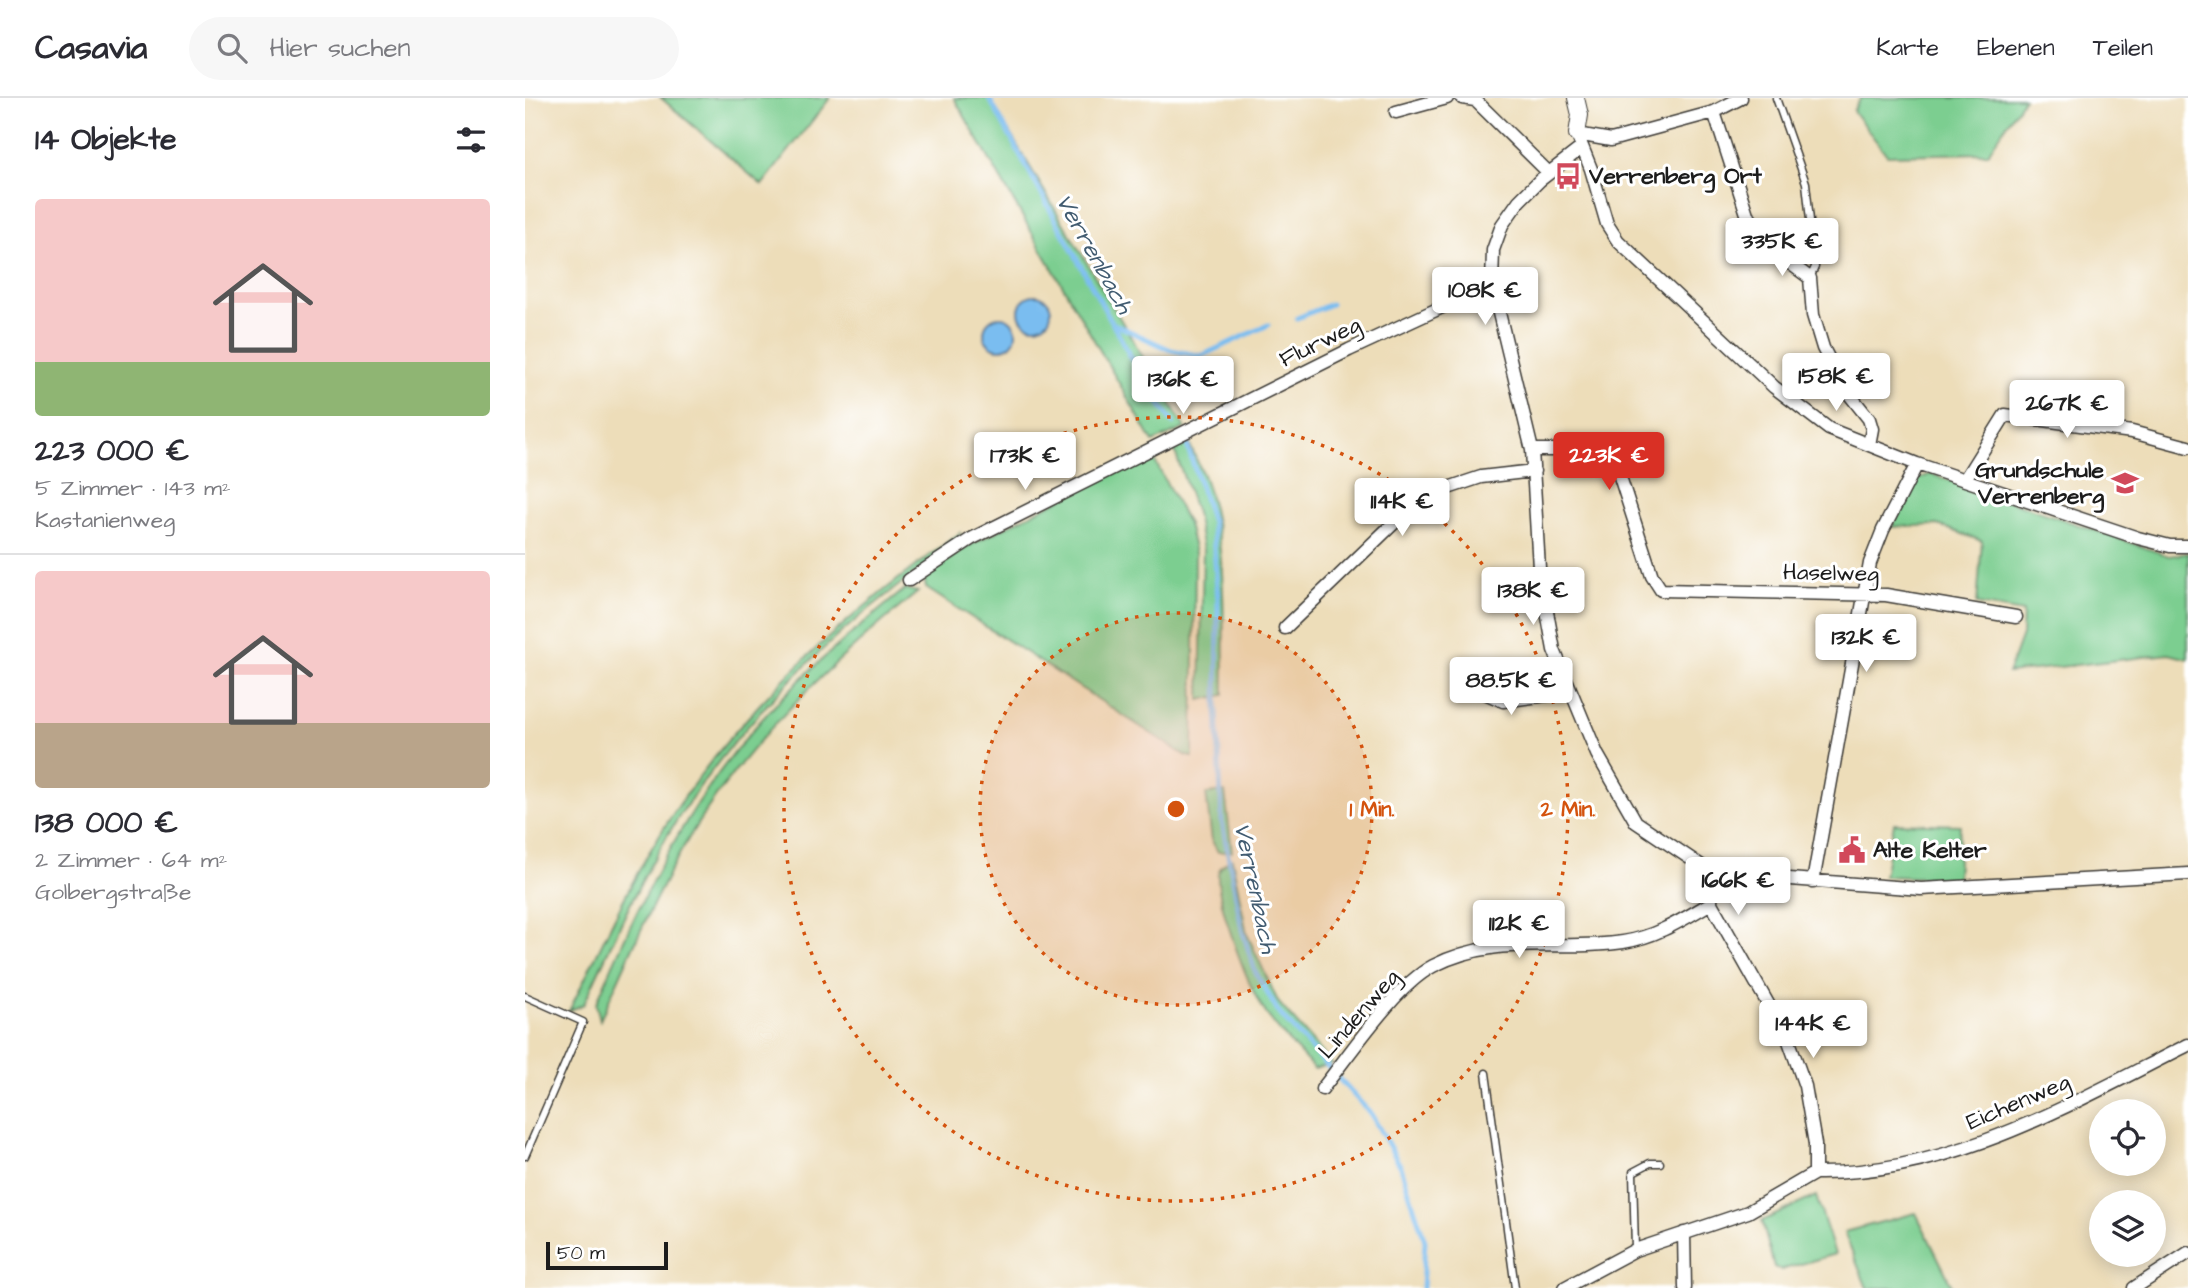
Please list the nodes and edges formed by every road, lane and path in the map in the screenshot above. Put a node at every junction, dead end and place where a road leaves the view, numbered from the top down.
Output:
1 (1447, 98) edge
2 (1462, 98) edge
3 (1576, 98) edge
4 (1741, 98) edge
5 (1776, 98) edge
6 (1396, 112) dead end
7 (1714, 112) junction
8 (1579, 142) junction
9 (1548, 172) junction
10 (1810, 278) junction
11 (1492, 284) junction
12 (1869, 445) junction
13 (2188, 447) edge
14 (1532, 450) junction
15 (1917, 464) junction
16 (1534, 471) junction
17 (1965, 479) junction
18 (2188, 545) edge
19 (909, 580) dead end
20 (1864, 593) junction
21 (2015, 617) dead end
22 (1285, 628) dead end
23 (1462, 683) dead end
24 (1569, 692) junction
25 (1712, 873) junction
26 (2188, 874) edge
27 (1813, 882) junction
28 (1711, 903) junction
29 (525, 996) edge
30 (2188, 1045) edge
31 (1486, 1073) dead end
32 (1322, 1089) dead end
33 (525, 1156) edge
34 (1660, 1163) dead end
35 (1815, 1173) junction
36 (1684, 1233) junction
37 (1635, 1250) junction
38 (2188, 1253) edge
39 (1515, 1288) edge
40 (1564, 1288) edge
41 (1685, 1288) edge
42 (2134, 1288) edge

1 - 6 street
2 - 9 street
3 - 8 street
4 - 7 street
5 - 10 lane
7 - 8 street
7 - 10 street
8 - 9 street
8 - 12 street
9 - 11 street
10 - 12 street
11 - 14 street
11 - 19 street, Flurweg
12 - 15 street
13 - 17 street
14 - 16 street
14 - 20 street, Haselweg
15 - 17 street
15 - 20 street
16 - 22 street
16 - 24 street
17 - 18 street
20 - 21 street, Haselweg
20 - 27 street
23 - 24 street
24 - 25 street
25 - 27 street
25 - 28 street
26 - 27 street
28 - 32 street, Lindenweg
28 - 35 street
29 - 33 lane
30 - 35 street, Eichenweg
31 - 39 lane
34 - 37 lane
35 - 36 street
36 - 37 street
36 - 41 street
37 - 40 street
38 - 42 street

